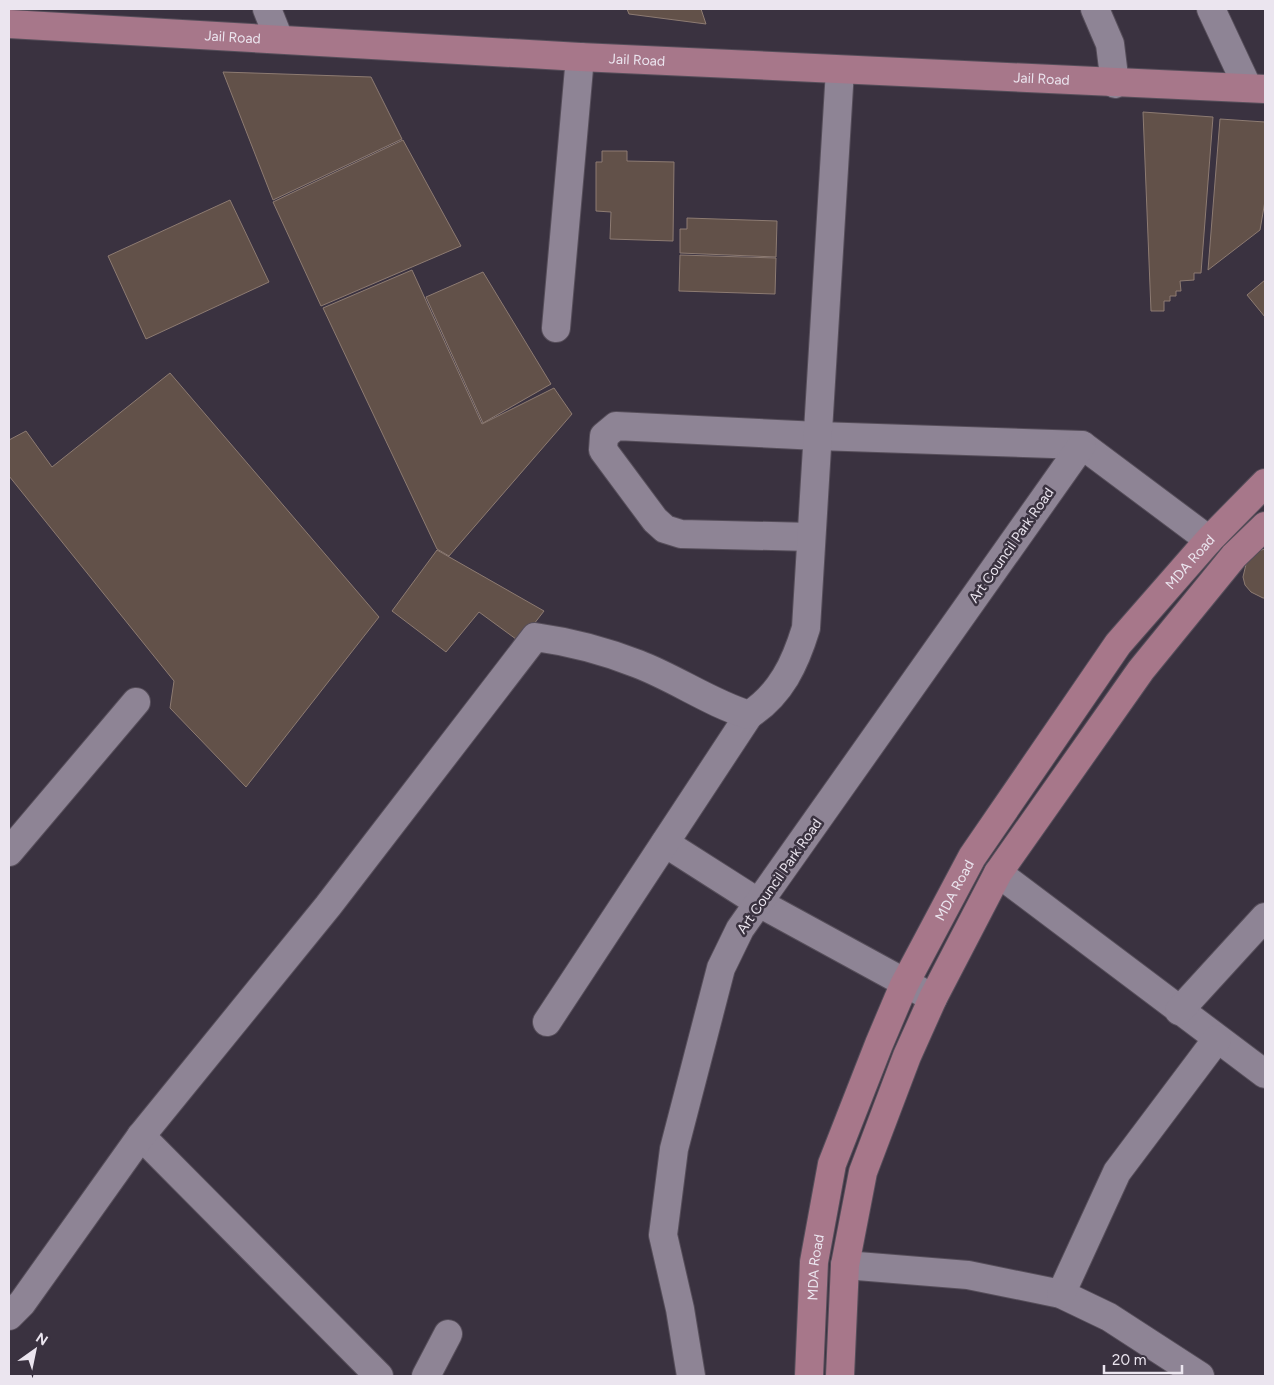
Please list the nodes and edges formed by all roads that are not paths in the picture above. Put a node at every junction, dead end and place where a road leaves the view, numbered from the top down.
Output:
1 (267, 9) edge
2 (1095, 9) edge
3 (1211, 9) edge
4 (9, 24) edge
5 (279, 39) junction
6 (580, 57) junction
7 (840, 70) junction
8 (1115, 84) junction
9 (1256, 89) edge
10 (556, 328) dead end
11 (818, 436) junction
12 (1082, 445) junction
13 (1265, 483) edge
14 (1265, 526) edge
15 (811, 537) junction
16 (1209, 540) junction
17 (136, 702) dead end
18 (749, 715) junction
19 (665, 843) junction
20 (9, 852) edge
21 (998, 873) junction
22 (759, 903) junction
23 (1265, 917) edge
24 (904, 985) junction
25 (933, 998) junction
26 (1179, 1011) junction
27 (547, 1022) dead end
28 (1217, 1039) junction
29 (1265, 1074) edge
30 (141, 1136) junction
31 (845, 1265) junction
32 (1061, 1294) junction
33 (9, 1316) edge
34 (448, 1334) dead end
35 (379, 1376) edge
36 (426, 1376) edge
37 (691, 1376) edge
38 (809, 1376) edge
39 (840, 1376) edge
40 (1200, 1376) edge

1 - 5 street
2 - 8 street
3 - 9 street
4 - 5 main road, Jail Road
5 - 6 main road, Jail Road
6 - 7 main road, Jail Road
6 - 10 street
7 - 8 main road, Jail Road
7 - 11 street
8 - 9 main road, Jail Road
11 - 12 street
11 - 15 street
11 - 15 street
12 - 16 street
12 - 22 street, Art Council Park Road
13 - 16 main road, MDA Road
14 - 21 main road, MDA Road
15 - 18 street
16 - 24 main road, MDA Road
17 - 20 street
18 - 19 street
18 - 30 street
19 - 22 street
19 - 27 street
21 - 25 main road, MDA Road
21 - 26 street
22 - 24 street
22 - 37 street, Art Council Park Road
23 - 26 street
24 - 25 street
24 - 38 main road, MDA Road
25 - 31 main road, MDA Road
26 - 28 street
28 - 29 street
28 - 32 street
30 - 33 street
30 - 35 street
31 - 32 street
31 - 39 main road, MDA Road
32 - 40 street
34 - 36 street

